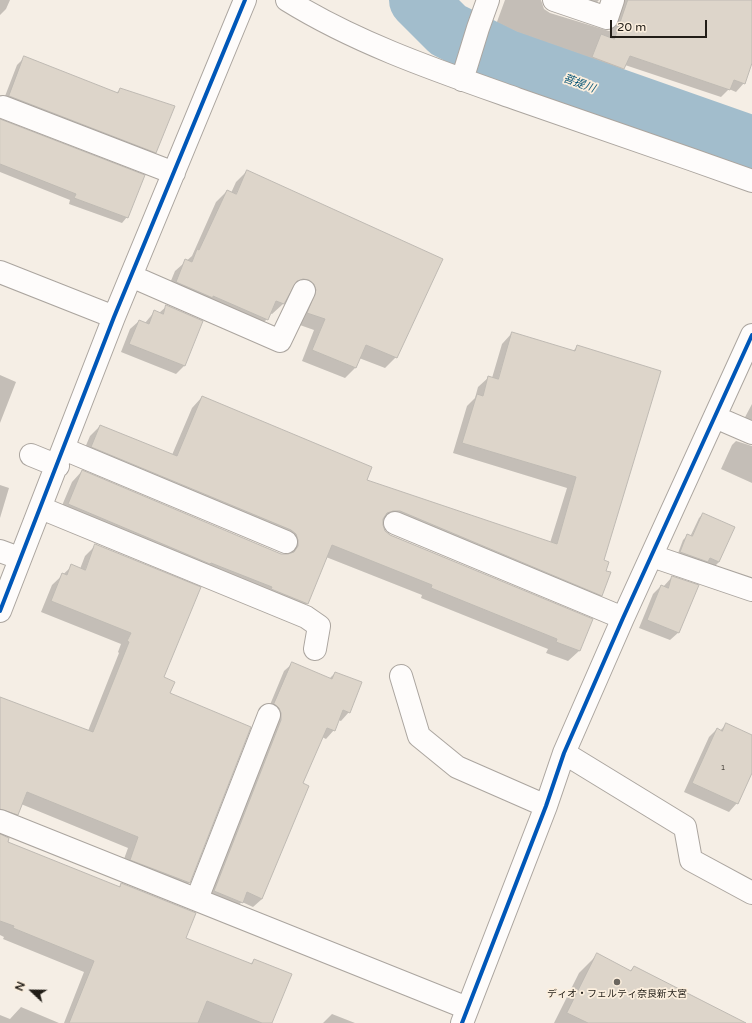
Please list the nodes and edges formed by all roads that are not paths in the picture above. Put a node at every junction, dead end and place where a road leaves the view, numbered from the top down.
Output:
1 (245, 0) edge
2 (287, 0) edge
3 (488, 0) edge
4 (554, 0) edge
5 (613, 0) edge
6 (464, 72) junction
7 (3, 107) dead end
8 (174, 173) junction
9 (752, 181) edge
10 (0, 272) edge
11 (131, 276) junction
12 (304, 291) dead end
13 (114, 317) junction
14 (752, 335) edge
15 (714, 417) junction
16 (752, 434) edge
17 (31, 455) dead end
18 (61, 457) junction
19 (41, 508) junction
20 (395, 524) dead end
21 (286, 542) dead end
22 (10, 555) edge
23 (652, 556) junction
24 (752, 590) edge
25 (0, 611) edge
26 (623, 618) junction
27 (315, 649) dead end
28 (401, 676) dead end
29 (269, 715) dead end
30 (564, 753) junction
31 (546, 806) junction
32 (0, 821) edge
33 (751, 891) edge
34 (197, 899) junction
35 (465, 1015) edge

1 - 8 street
2 - 6 street
3 - 6 street
4 - 5 street
6 - 9 street
7 - 8 street
8 - 11 street
10 - 13 street
11 - 12 street
11 - 13 street
13 - 18 street
14 - 15 street
15 - 16 street
15 - 23 street
17 - 18 street
18 - 19 street
18 - 21 street
19 - 22 street
19 - 27 street
20 - 26 street
22 - 25 street
23 - 24 street
23 - 26 street
26 - 30 street
28 - 31 street
29 - 34 street
30 - 31 street
30 - 33 street
31 - 35 street
32 - 34 street
34 - 35 street

